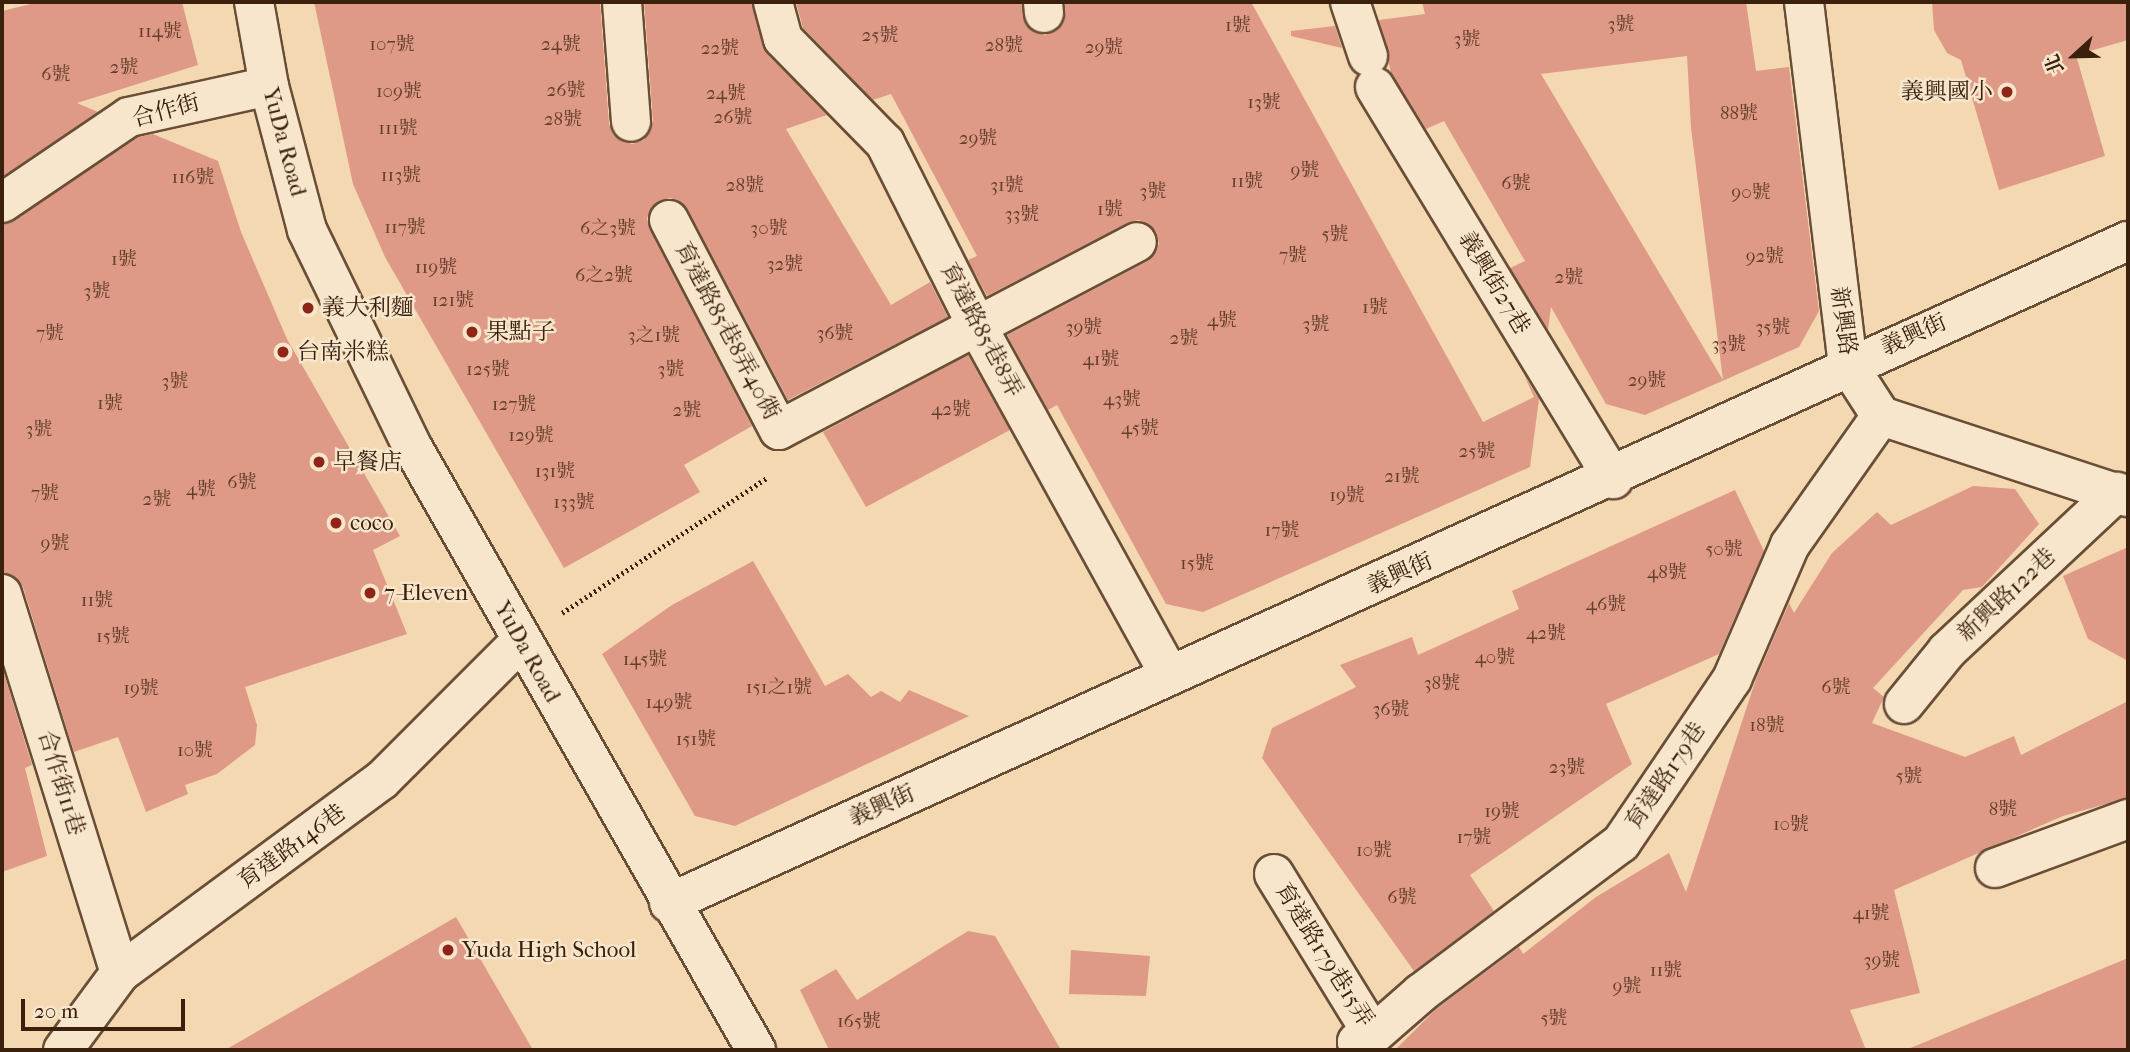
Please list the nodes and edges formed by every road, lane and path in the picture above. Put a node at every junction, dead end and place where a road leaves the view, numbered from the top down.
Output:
1 (254, 2) edge
2 (622, 2) edge
3 (773, 2) edge
4 (1350, 2) edge
5 (1804, 2) edge
6 (269, 86) junction
7 (631, 122) dead end
8 (2, 203) edge
9 (669, 220) dead end
10 (2128, 241) edge
11 (1138, 242) dead end
12 (977, 326) junction
13 (1848, 365) junction
14 (1881, 416) junction
15 (779, 430) junction
16 (1613, 479) junction
17 (2122, 494) edge
18 (2, 594) edge
19 (521, 641) junction
20 (1170, 675) junction
21 (1903, 704) dead end
22 (2128, 819) edge
23 (1996, 868) dead end
24 (1274, 874) dead end
25 (670, 902) junction
26 (120, 973) junction
27 (1368, 1043) edge
28 (63, 1050) edge
29 (756, 1050) edge

1 - 6 street, YuDa Road
2 - 7 street
3 - 12 street, 育達路85巷8弄
4 - 16 street, 義興街27巷
5 - 13 street, 新興路
6 - 8 street, 合作街
6 - 19 street, YuDa Road
9 - 15 street, 育達路85巷8弄40衖
10 - 13 street, 義興街
11 - 12 street, 育達路85巷8弄40衖
12 - 15 street, 育達路85巷8弄40衖
12 - 20 street, 育達路85巷8弄
13 - 14 street, 新興路
13 - 16 street, 義興街
14 - 17 street
14 - 27 street, 育達路179巷
15 - 19 path
16 - 20 street, 義興街
17 - 21 street, 新興路122巷
18 - 26 street, 合作街11巷
19 - 25 street, YuDa Road
19 - 26 street, 育達路146巷
20 - 25 street, 義興街
22 - 23 street
24 - 27 street, 育達路179巷15弄
25 - 29 street, YuDa Road
26 - 28 street, 育達路146巷

